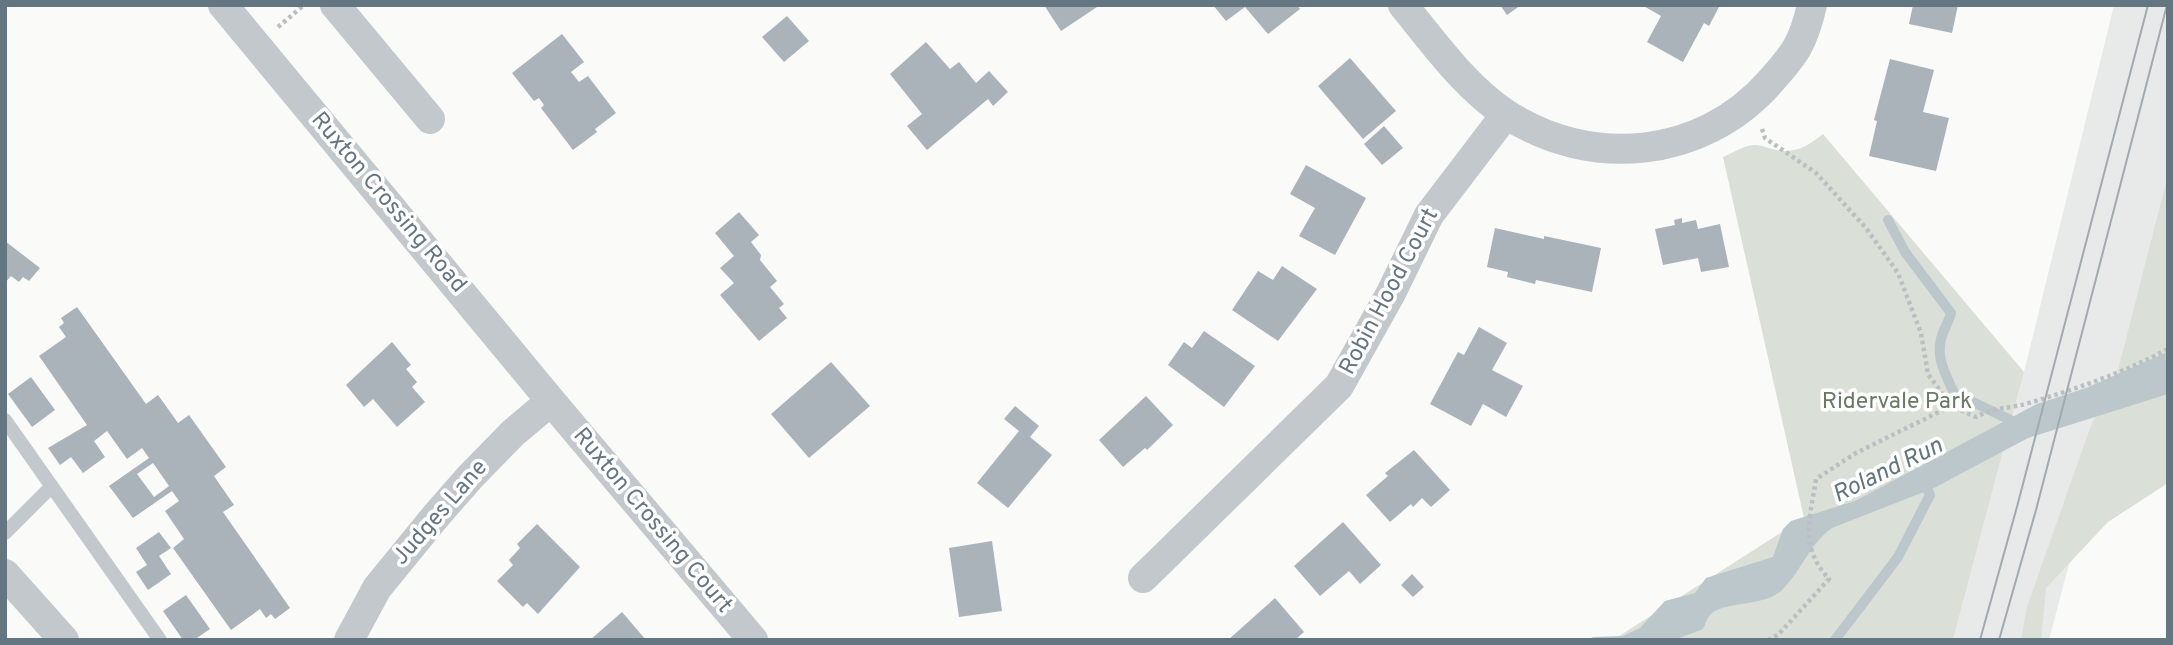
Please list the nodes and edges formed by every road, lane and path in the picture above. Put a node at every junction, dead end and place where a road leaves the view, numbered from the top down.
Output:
1 (223, 5) edge
2 (335, 5) edge
3 (1403, 5) edge
4 (1809, 17) edge
5 (1752, 102) junction
6 (1506, 114) junction
7 (430, 119) dead end
8 (2168, 349) edge
9 (551, 401) junction
10 (1951, 406) junction
11 (5, 420) edge
12 (51, 486) junction
13 (5, 533) edge
14 (5, 575) edge
15 (1143, 578) dead end
16 (64, 640) edge
17 (160, 640) edge
18 (349, 640) edge
19 (753, 640) edge
20 (1768, 640) edge

1 - 9 street, Ruxton Crossing Road
2 - 7 street
3 - 6 street
4 - 5 street
5 - 6 street
5 - 10 path
6 - 15 street, Robin Hood Court
8 - 10 path
9 - 18 street, Judges Lane
9 - 19 street, Ruxton Crossing Court
10 - 20 path
11 - 12 lane
12 - 13 lane
12 - 17 lane
14 - 16 street

